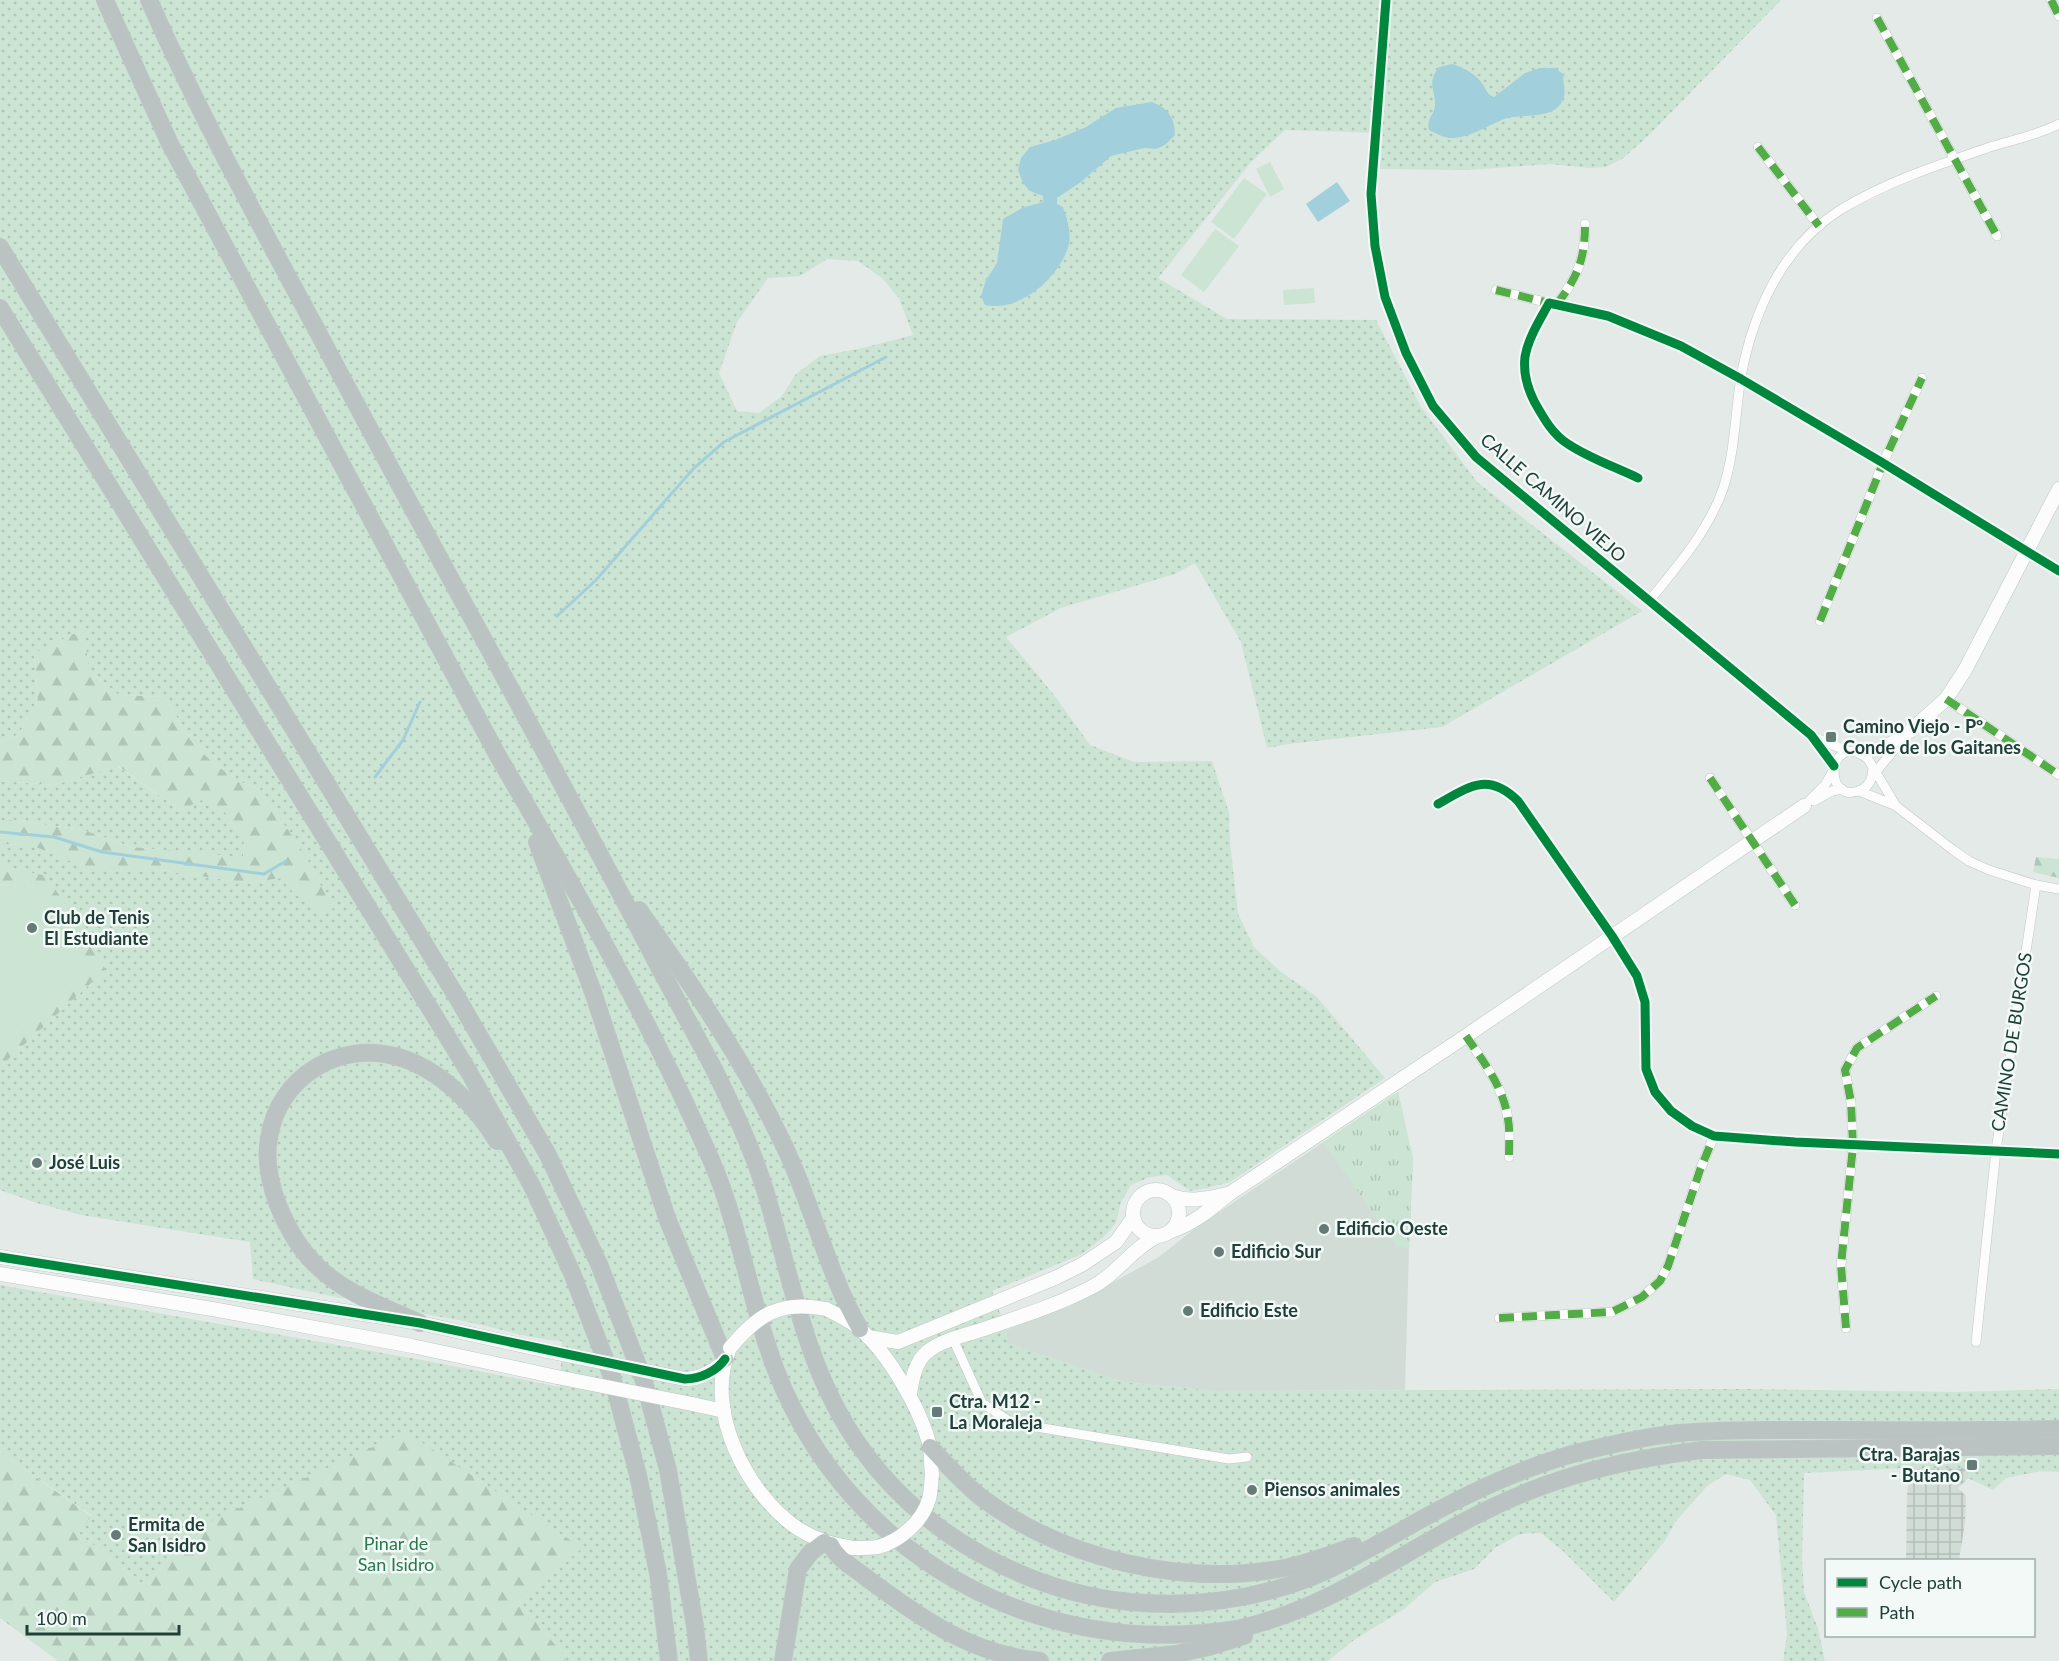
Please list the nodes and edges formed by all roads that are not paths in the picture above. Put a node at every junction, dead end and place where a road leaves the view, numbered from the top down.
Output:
1 (105, 0) edge
2 (149, 0) edge
3 (1386, 0) edge
4 (2051, 0) edge
5 (2059, 16) edge
6 (1877, 18) dead end
7 (2059, 124) edge
8 (1758, 147) dead end
9 (1955, 159) junction
10 (1585, 224) dead end
11 (1820, 226) junction
12 (1997, 236) dead end
13 (0, 247) edge
14 (1496, 290) dead end
15 (1553, 304) junction
16 (0, 308) edge
17 (1922, 378) dead end
18 (1741, 379) junction
19 (1883, 463) junction
20 (1638, 478) dead end
21 (2059, 489) edge
22 (2026, 551) junction
23 (2059, 571) edge
24 (1648, 602) junction
25 (1820, 621) dead end
26 (1946, 699) junction
27 (1910, 731) junction
28 (1811, 735) junction
29 (1854, 752) junction
30 (498, 756) junction
31 (1833, 769) junction
32 (1874, 771) junction
33 (2059, 775) edge
34 (1710, 778) dead end
35 (1842, 789) junction
36 (1859, 791) junction
37 (1438, 804) dead end
38 (1804, 806) junction
39 (1896, 806) junction
40 (1752, 841) junction
41 (609, 872) junction
42 (2036, 885) junction
43 (2059, 889) edge
44 (1795, 905) dead end
45 (1612, 936) junction
46 (1936, 996) dead end
47 (1466, 1036) junction
48 (1714, 1136) junction
49 (1853, 1146) junction
50 (1996, 1150) junction
51 (2059, 1154) edge
52 (1509, 1157) dead end
53 (1229, 1194) junction
54 (1172, 1196) junction
55 (1132, 1218) junction
56 (1171, 1231) junction
57 (1155, 1237) junction
58 (0, 1257) edge
59 (0, 1274) edge
60 (1499, 1318) dead end
61 (420, 1323) junction
62 (1846, 1328) dead end
63 (864, 1333) junction
64 (953, 1339) junction
65 (1976, 1342) dead end
66 (726, 1356) junction
67 (612, 1377) junction
68 (910, 1394) junction
69 (724, 1411) junction
70 (2059, 1429) edge
71 (2059, 1446) edge
72 (930, 1447) junction
73 (1247, 1457) dead end
74 (1387, 1538) junction
75 (827, 1544) junction
76 (1294, 1612) junction
77 (1176, 1654) junction
78 (669, 1661) edge
79 (699, 1661) edge
80 (783, 1661) edge
81 (1040, 1661) edge
82 (1110, 1661) edge
83 (1148, 1661) edge

1 - 30 highway
2 - 41 highway
3 - 24 street, CALLE CAMINO VIEJO
4 - 5 street
6 - 9 street
7 - 9 street
8 - 11 street
9 - 11 street
9 - 12 street
10 - 15 street
11 - 18 street
13 - 79 highway
14 - 15 street
15 - 18 street
15 - 20 street
16 - 67 highway
17 - 19 street
18 - 19 street
18 - 24 street
19 - 22 street
19 - 25 street
21 - 22 street
22 - 23 street
22 - 26 street
24 - 28 street, CALLE CAMINO VIEJO
26 - 27 street
26 - 33 street
27 - 29 street
27 - 32 street
28 - 29 street, CALLE CAMINO VIEJO
28 - 31 street, CALLE CAMINO VIEJO
29 - 31 street
29 - 32 street
30 - 66 highway
30 - 76 highway
31 - 35 street
31 - 38 street
32 - 36 street
32 - 39 street
34 - 40 street
35 - 36 street
35 - 38 street
36 - 39 street
37 - 45 street
38 - 40 street
39 - 42 street
40 - 44 street
40 - 45 street
41 - 63 highway
41 - 74 highway
42 - 43 street
42 - 50 street, CAMINO DE BURGOS
45 - 47 street
45 - 48 street
46 - 49 street
47 - 52 street
47 - 53 street
48 - 49 street
48 - 60 street
49 - 50 street
49 - 62 street
50 - 51 street
50 - 65 street, CAMINO DE BURGOS
53 - 54 street
53 - 56 street
54 - 55 street
54 - 56 street
55 - 57 street
55 - 63 street
56 - 57 street
57 - 64 street
58 - 61 street
59 - 69 street, bridge
61 - 66 street, bridge
61 - 67 highway
63 - 66 street, bridge
63 - 68 street
64 - 68 street
64 - 73 street
66 - 69 street
67 - 78 highway
68 - 72 street
69 - 75 street
70 - 74 highway
71 - 76 highway
72 - 74 highway
72 - 75 street, bridge
75 - 80 highway
75 - 81 highway
76 - 77 highway
77 - 82 highway
77 - 83 highway

